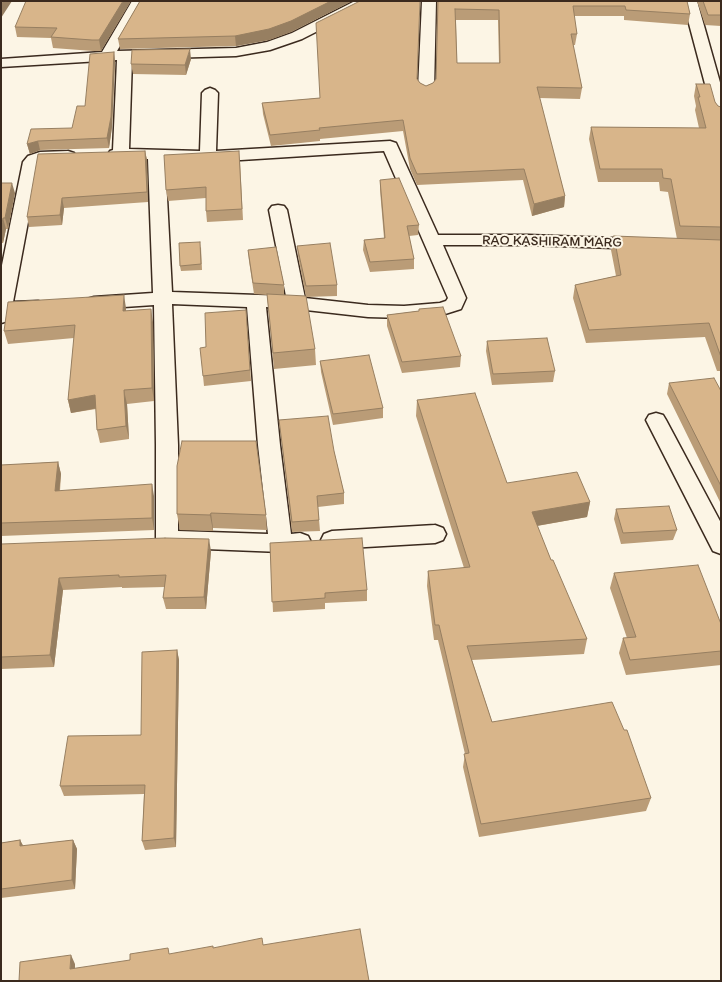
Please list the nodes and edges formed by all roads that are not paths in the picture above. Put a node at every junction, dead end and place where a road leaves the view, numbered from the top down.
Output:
1 (139, 1) edge
2 (429, 1) edge
3 (690, 1) edge
4 (367, 3) edge
5 (125, 55) junction
6 (107, 56) junction
7 (1, 63) edge
8 (426, 90) edge
9 (210, 93) dead end
10 (721, 114) edge
11 (121, 154) junction
12 (156, 155) junction
13 (208, 156) junction
14 (278, 210) dead end
15 (431, 240) junction
16 (659, 245) edge
17 (163, 298) junction
18 (256, 301) junction
19 (297, 303) junction
20 (79, 304) edge
21 (56, 305) edge
22 (2, 312) edge
23 (656, 420) dead end
24 (715, 520) edge
25 (435, 534) dead end
26 (166, 539) junction
27 (143, 540) edge
28 (281, 543) junction
29 (721, 545) edge

1 - 6 street
2 - 8 street
3 - 10 street
4 - 5 street
5 - 6 street
5 - 11 street
6 - 7 street
9 - 13 street
11 - 12 street
11 - 22 street
12 - 13 street
12 - 17 street
13 - 15 street
14 - 19 street
15 - 16 street, RAO KASHIRAM MARG
15 - 19 street
17 - 18 street
17 - 20 street
17 - 26 street
18 - 19 street
18 - 28 street
21 - 22 street
23 - 24 street
24 - 29 street
25 - 28 street
26 - 27 street
26 - 28 street

